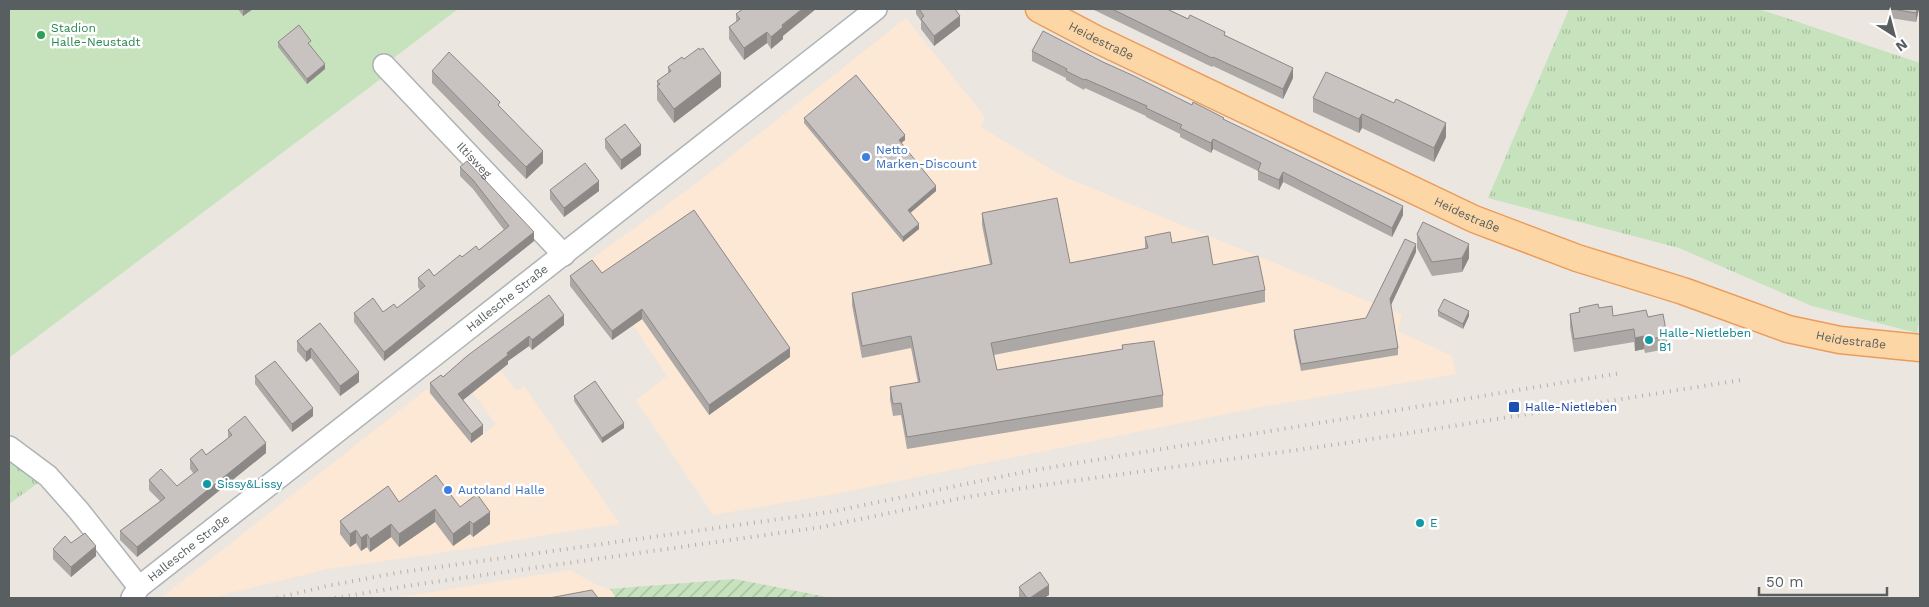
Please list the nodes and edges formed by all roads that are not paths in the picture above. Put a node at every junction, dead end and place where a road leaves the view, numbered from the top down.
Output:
1 (876, 9) edge
2 (1039, 9) edge
3 (384, 65) dead end
4 (564, 255) junction
5 (1920, 348) edge
6 (9, 447) edge
7 (135, 594) edge

1 - 4 street, Hallesche Straße
2 - 5 main road, Heidestraße
3 - 4 street, Iltisweg
4 - 7 street, Hallesche Straße
6 - 7 street, Hallesche Straße

